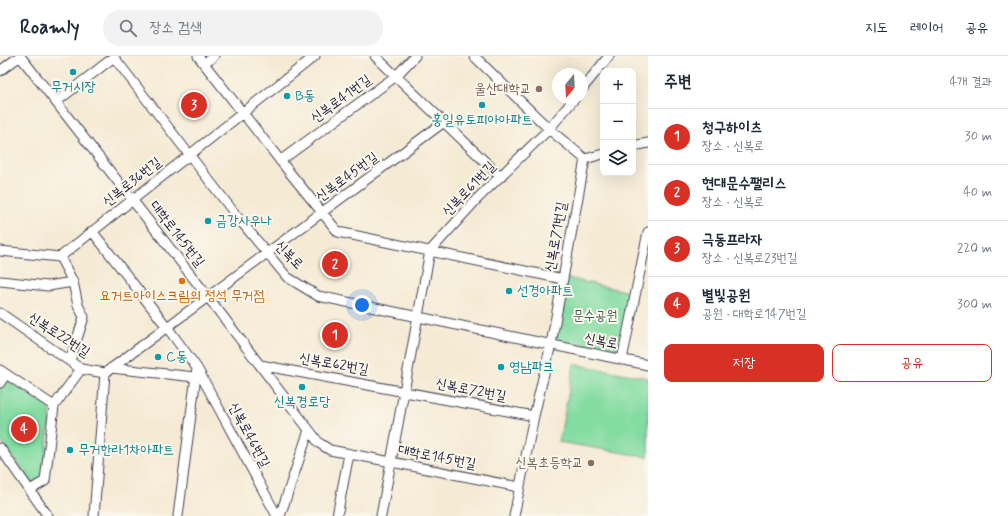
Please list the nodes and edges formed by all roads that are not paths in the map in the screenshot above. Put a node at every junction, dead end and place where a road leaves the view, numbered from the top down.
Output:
1 (20, 56) edge
2 (198, 56) edge
3 (214, 56) edge
4 (315, 56) edge
5 (375, 56) edge
6 (415, 56) edge
7 (609, 56) edge
8 (114, 57) edge
9 (477, 57) edge
10 (204, 64) junction
11 (0, 71) edge
12 (396, 76) junction
13 (588, 82) edge
14 (56, 102) junction
15 (570, 104) edge
16 (243, 113) junction
17 (444, 122) junction
18 (549, 129) junction
19 (648, 143) edge
20 (636, 145) edge
21 (189, 155) junction
22 (600, 155) edge
23 (585, 159) junction
24 (280, 161) junction
25 (501, 177) junction
26 (133, 200) junction
27 (322, 213) junction
28 (92, 231) junction
29 (648, 232) edge
30 (0, 251) edge
31 (430, 251) junction
32 (267, 253) junction
33 (60, 257) junction
34 (563, 279) junction
35 (0, 281) edge
36 (73, 282) junction
37 (208, 297) junction
38 (0, 313) edge
39 (417, 316) junction
40 (167, 327) junction
41 (551, 344) junction
42 (622, 360) junction
43 (70, 361) junction
44 (260, 365) junction
45 (648, 365) edge
46 (81, 369) junction
47 (108, 371) junction
48 (3, 372) edge
49 (196, 372) junction
50 (0, 383) edge
51 (404, 391) junction
52 (54, 406) junction
53 (534, 416) junction
54 (309, 430) junction
55 (0, 448) edge
56 (350, 454) junction
57 (391, 462) junction
58 (520, 487) junction
59 (30, 490) junction
60 (48, 516) edge
61 (94, 516) edge
62 (178, 516) edge
63 (277, 516) edge
64 (280, 516) edge
65 (337, 516) edge
66 (381, 516) edge
67 (514, 516) edge

1 - 11 street
1 - 14 street, 대학로145번길
2 - 10 street
3 - 10 street
4 - 16 street, 신복로36번길
5 - 12 street
6 - 12 street, 신복로41번길
7 - 13 street
8 - 14 street
8 - 21 street, 신복로
9 - 18 street
10 - 16 street
12 - 17 street
12 - 24 street, 신복로41번길
14 - 26 street, 대학로145번길
15 - 18 street, 신복로61번길
16 - 21 street, 신복로36번길
16 - 24 street
17 - 25 street
17 - 27 street, 신복로45번길
18 - 23 street
18 - 25 street, 신복로61번길
19 - 20 street
21 - 26 street, 신복로36번길
21 - 32 street, 신복로
22 - 23 street
23 - 34 street, 신복로71번길
24 - 27 street
25 - 31 street, 신복로61번길
26 - 28 street, 신복로36번길
26 - 37 street, 대학로145번길
27 - 31 street
27 - 32 street, 신복로45번길
28 - 33 street, 신복로36번길
28 - 40 street
29 - 42 street
30 - 33 street
31 - 34 street
31 - 39 street
32 - 37 street
32 - 39 street, 신복로
33 - 36 street
34 - 41 street, 신복로71번길
35 - 36 street
36 - 43 street
37 - 40 street
37 - 44 street, 대학로145번길
38 - 43 street, 신복로22번길
39 - 41 street, 신복로
39 - 51 street
40 - 47 street
40 - 49 street, 신복로46번길
41 - 42 street, 신복로
41 - 53 street
42 - 45 street, 신복로
43 - 46 street, 신복로22번길
44 - 51 street, 신복로62번길
44 - 54 street, 대학로145번길
46 - 47 street, 신복로22번길
46 - 52 street
47 - 49 street
47 - 61 street
48 - 50 street
48 - 52 street
49 - 62 street
49 - 63 street, 신복로46번길
51 - 53 street, 신복로72번길
51 - 57 street
52 - 59 street
53 - 58 street
54 - 56 street, 대학로145번길
54 - 64 street
55 - 59 street
56 - 57 street, 대학로145번길
56 - 65 street
57 - 58 street, 대학로145번길
57 - 66 street
58 - 67 street
59 - 60 street

